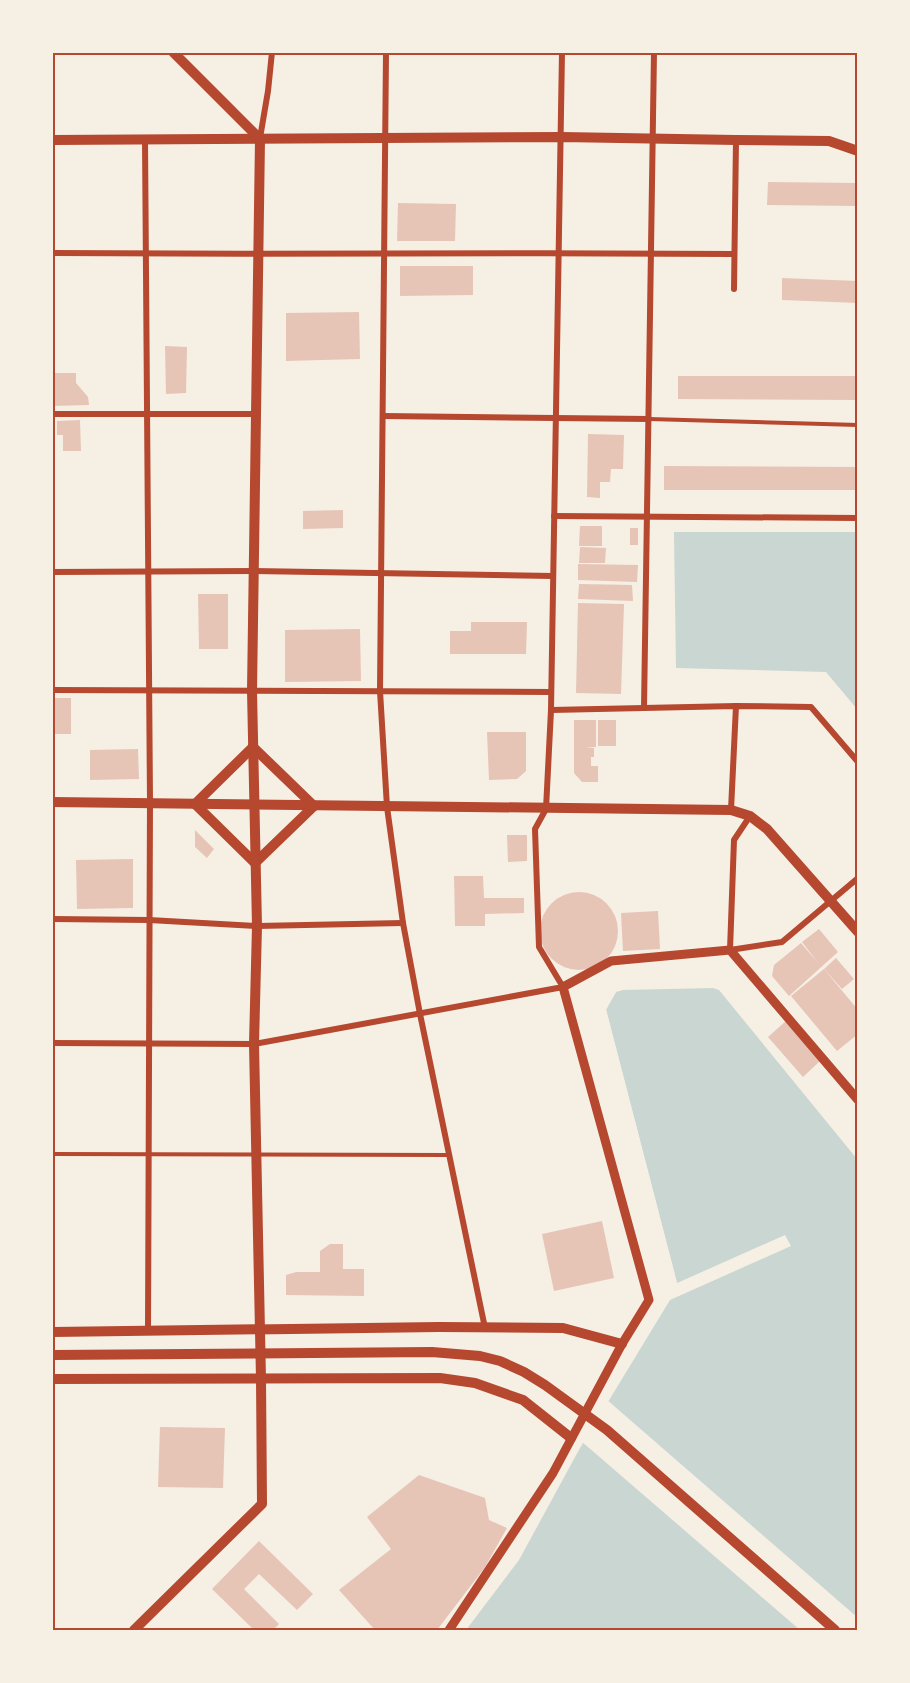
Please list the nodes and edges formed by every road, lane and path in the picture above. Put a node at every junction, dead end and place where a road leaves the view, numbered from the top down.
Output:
1 (173, 52) edge
2 (272, 52) edge
3 (386, 52) edge
4 (562, 52) edge
5 (654, 52) edge
6 (562, 137) junction
7 (386, 138) junction
8 (260, 139) junction
9 (653, 139) junction
10 (52, 140) edge
11 (145, 140) junction
12 (736, 140) junction
13 (858, 151) edge
14 (560, 252) junction
15 (52, 253) edge
16 (146, 254) junction
17 (385, 254) junction
18 (651, 254) junction
19 (733, 254) junction
20 (258, 255) junction
21 (734, 289) dead end
22 (52, 414) edge
23 (147, 414) junction
24 (256, 414) junction
25 (383, 416) junction
26 (556, 417) junction
27 (648, 419) junction
28 (858, 425) edge
29 (554, 516) junction
30 (647, 517) junction
31 (858, 518) edge
32 (52, 572) edge
33 (147, 572) junction
34 (254, 572) junction
35 (381, 574) junction
36 (553, 576) junction
37 (52, 690) edge
38 (148, 690) junction
39 (252, 691) junction
40 (380, 691) junction
41 (551, 692) junction
42 (736, 706) junction
43 (644, 708) junction
44 (550, 710) junction
45 (253, 747) junction
46 (858, 762) edge
47 (52, 802) edge
48 (150, 802) junction
49 (195, 804) junction
50 (254, 806) junction
51 (314, 806) junction
52 (387, 807) junction
53 (546, 809) junction
54 (731, 810) junction
55 (750, 816) junction
56 (255, 863) junction
57 (858, 878) edge
58 (830, 901) junction
59 (52, 919) edge
60 (149, 920) junction
61 (403, 923) junction
62 (257, 926) junction
63 (858, 932) edge
64 (730, 950) junction
65 (563, 987) junction
66 (420, 1014) junction
67 (52, 1043) edge
68 (149, 1044) junction
69 (254, 1044) junction
70 (858, 1100) edge
71 (52, 1154) edge
72 (149, 1154) junction
73 (256, 1154) junction
74 (449, 1155) junction
75 (485, 1328) junction
76 (259, 1330) junction
77 (148, 1331) junction
78 (52, 1332) edge
79 (622, 1344) junction
80 (52, 1355) edge
81 (52, 1379) edge
82 (261, 1379) junction
83 (571, 1438) junction
84 (134, 1630) edge
85 (449, 1630) edge
86 (835, 1630) edge

1 - 8 main road
2 - 8 street
3 - 7 street
4 - 6 street
5 - 9 street
6 - 7 main road
6 - 9 main road
6 - 14 street
7 - 8 main road
7 - 17 street
8 - 11 main road
8 - 20 main road
9 - 12 main road
9 - 18 street
10 - 11 main road
11 - 16 street
12 - 13 main road
12 - 19 street
14 - 17 street
14 - 18 street
14 - 26 street
15 - 16 street
16 - 20 street
16 - 23 street
17 - 20 street
17 - 25 street
18 - 19 street
18 - 27 street
19 - 21 street
20 - 24 main road
22 - 23 street
23 - 24 street
23 - 33 street
24 - 34 main road
25 - 26 street
25 - 35 street
26 - 27 street
26 - 29 street
27 - 28 lane
27 - 30 street
29 - 30 street
29 - 36 street
30 - 31 street
30 - 43 street
32 - 33 street
33 - 34 street
33 - 38 street
34 - 35 street
34 - 39 main road
35 - 36 street
35 - 40 street
36 - 41 street
37 - 38 street
38 - 39 street
38 - 48 street
39 - 40 street
39 - 45 main road
40 - 41 street
40 - 52 street
41 - 44 street
42 - 43 street
42 - 46 street
42 - 54 street
43 - 44 street
44 - 53 street
45 - 49 main road
45 - 50 main road
45 - 51 main road
47 - 48 main road
48 - 49 main road
48 - 60 street
49 - 50 main road
49 - 56 main road
50 - 51 main road
50 - 56 main road
51 - 52 main road
51 - 56 main road
52 - 53 main road
52 - 61 street
53 - 54 main road
53 - 65 street
54 - 55 main road
55 - 58 main road
55 - 64 street
56 - 62 main road
57 - 58 street
58 - 63 main road
58 - 64 street
59 - 60 street
60 - 62 street
60 - 68 street
61 - 62 street
61 - 66 street
62 - 69 main road
64 - 65 street
64 - 70 street
65 - 66 street
65 - 79 street
66 - 69 street
66 - 74 street
67 - 68 street
68 - 69 street
68 - 72 street
69 - 73 main road
71 - 72 lane
72 - 73 lane
72 - 77 street
73 - 74 lane
73 - 76 main road
74 - 75 street
75 - 76 main road
75 - 79 main road
76 - 77 main road
76 - 82 main road
77 - 78 main road
79 - 83 street
80 - 86 main road
81 - 82 main road
82 - 83 main road
82 - 84 main road
83 - 85 street

